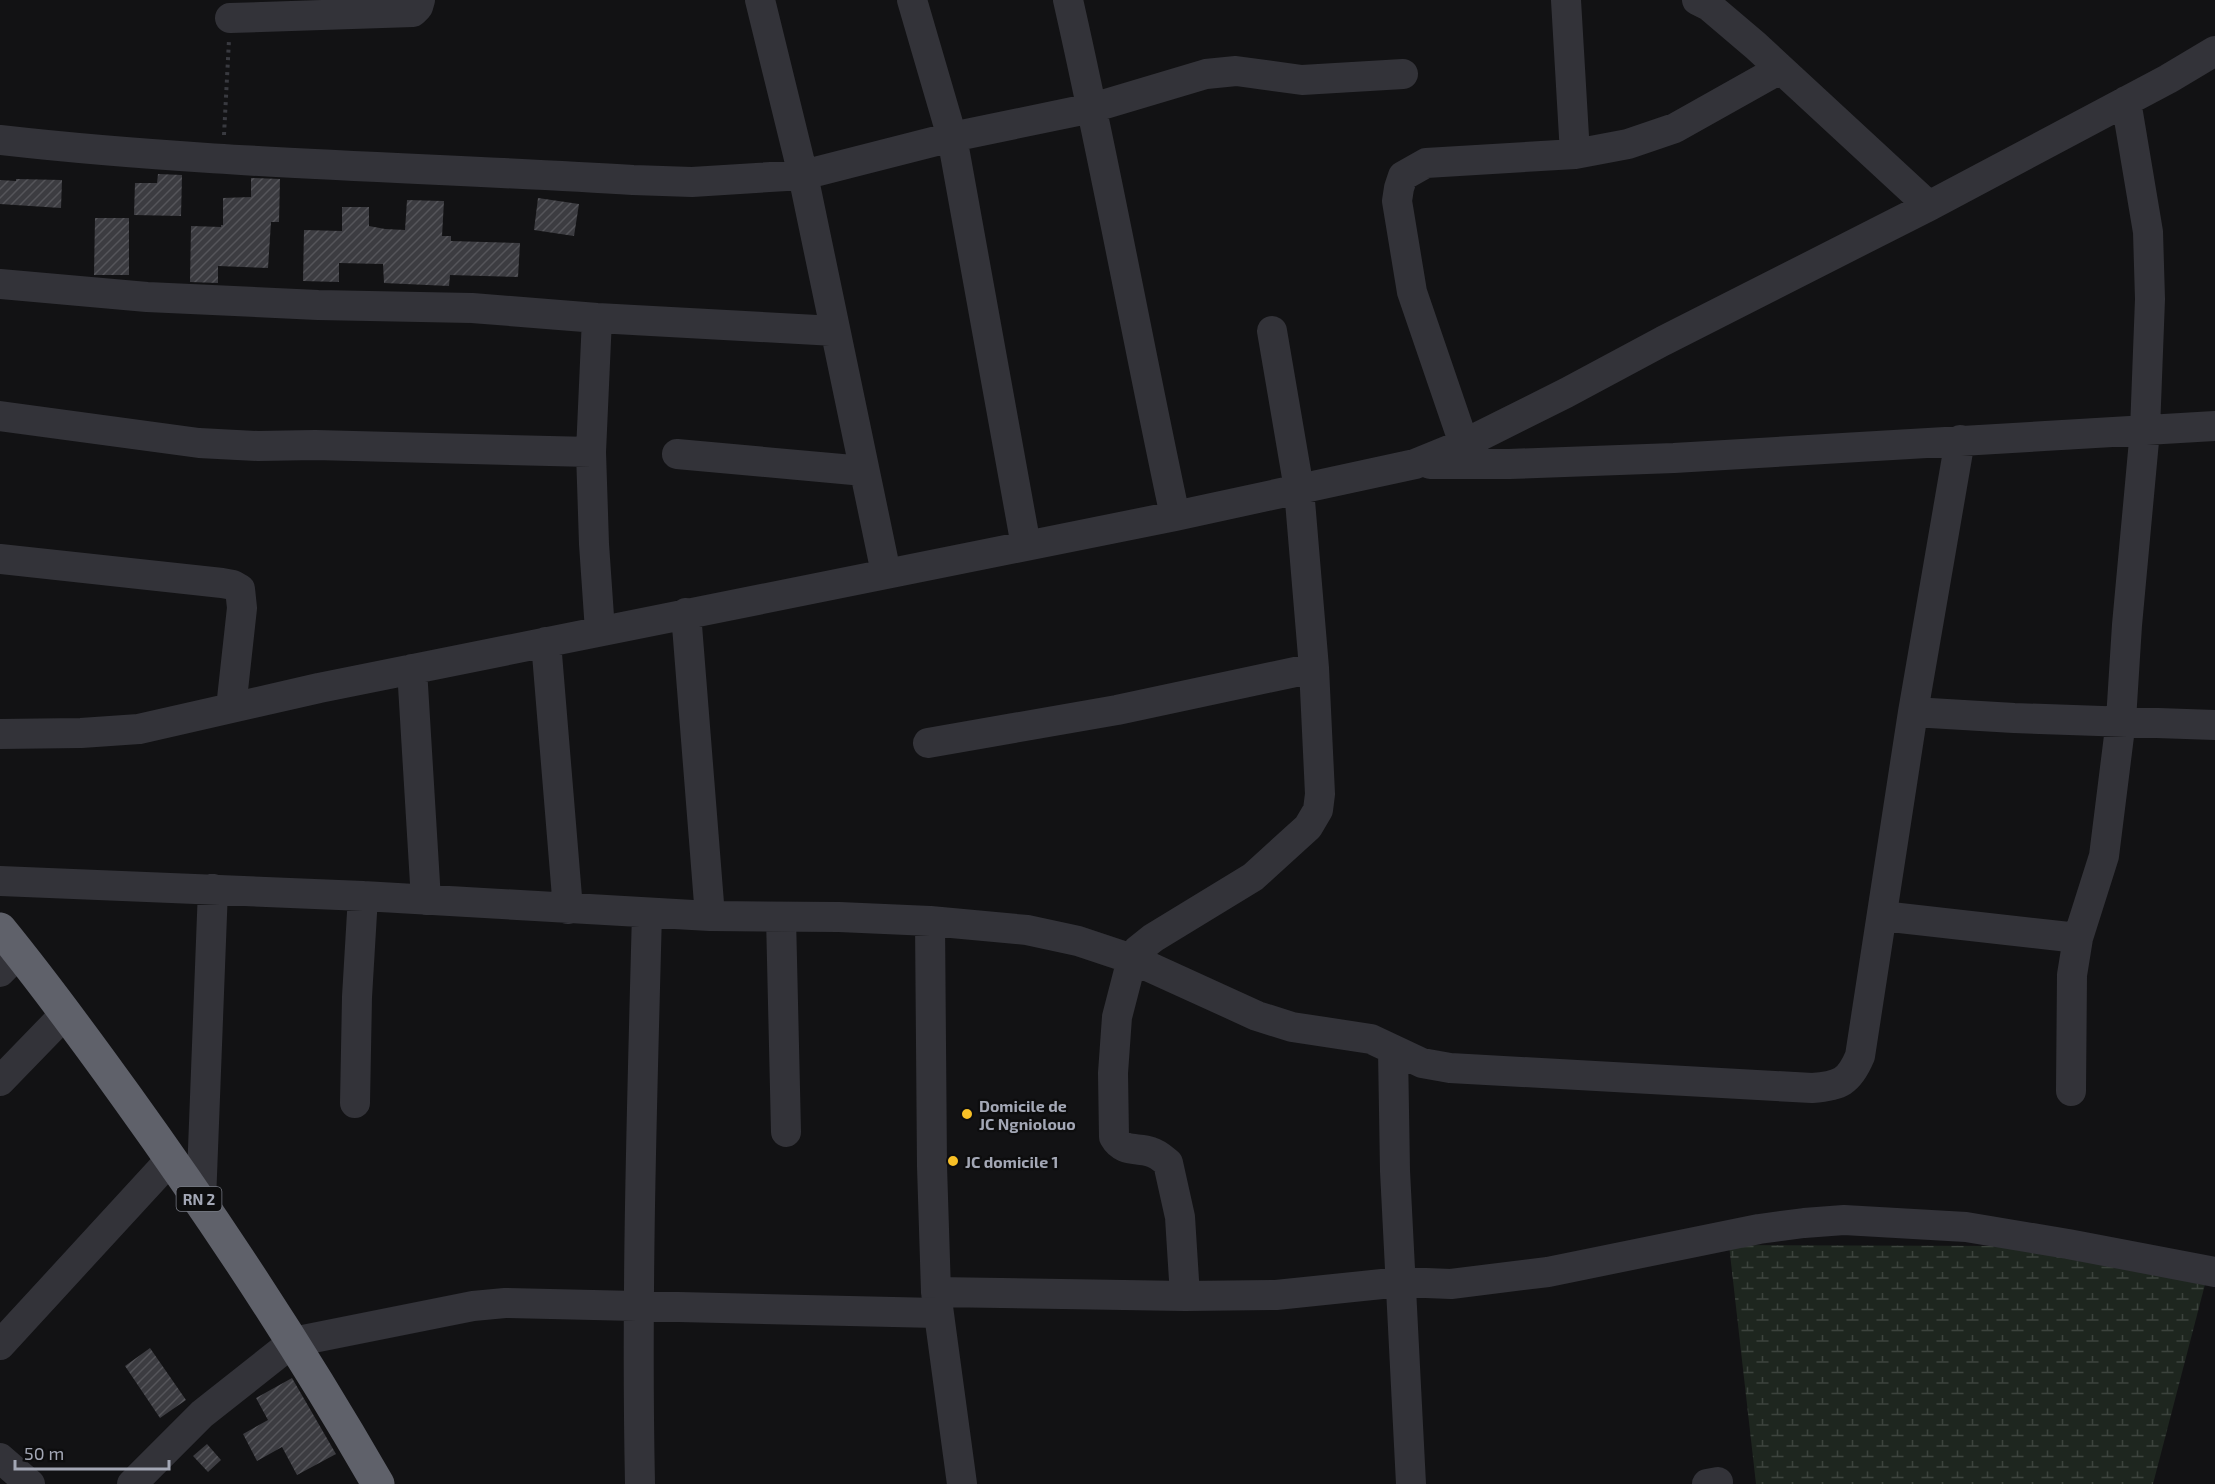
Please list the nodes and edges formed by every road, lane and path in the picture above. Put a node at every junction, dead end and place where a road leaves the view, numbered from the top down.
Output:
1 (420, 0) edge
2 (760, 0) edge
3 (912, 0) edge
4 (1068, 0) edge
5 (1566, 0) edge
6 (1697, 0) edge
7 (230, 18) joint
8 (2215, 51) edge
9 (1780, 69) junction
10 (1403, 74) dead end
11 (2126, 101) junction
12 (1092, 108) junction
13 (952, 137) junction
14 (0, 140) edge
15 (1575, 154) junction
16 (223, 159) junction
17 (803, 175) junction
18 (1929, 206) junction
19 (0, 284) edge
20 (597, 318) junction
21 (835, 331) junction
22 (1272, 331) dead end
23 (0, 416) edge
24 (2215, 426) edge
25 (2145, 430) junction
26 (1960, 440) junction
27 (1464, 444) junction
28 (591, 452) junction
29 (677, 454) dead end
30 (1415, 464) junction
31 (864, 471) junction
32 (1299, 489) junction
33 (1175, 516) junction
34 (1026, 546) junction
35 (0, 559) edge
36 (886, 573) junction
37 (686, 613) junction
38 (600, 631) junction
39 (546, 642) junction
40 (1314, 668) junction
41 (412, 669) junction
42 (231, 708) junction
43 (1913, 712) junction
44 (2121, 720) junction
45 (2215, 725) edge
46 (0, 734) edge
47 (928, 743) dead end
48 (0, 881) edge
49 (213, 889) junction
50 (363, 896) junction
51 (426, 900) junction
52 (568, 909) junction
53 (647, 913) junction
54 (710, 916) junction
55 (781, 916) junction
56 (1882, 916) junction
57 (930, 921) junction
58 (2078, 938) junction
59 (6, 951) edge
60 (1132, 960) junction
61 (65, 1014) junction
62 (1394, 1050) junction
63 (0, 1081) edge
64 (2071, 1091) dead end
65 (355, 1103) dead end
66 (786, 1132) dead end
67 (171, 1159) junction
68 (201, 1201) junction
69 (2215, 1272) edge
70 (1401, 1282) junction
71 (1185, 1296) junction
72 (936, 1302) junction
73 (640, 1306) junction
74 (292, 1342) junction
75 (0, 1345) edge
76 (0, 1458) edge
77 (30, 1484) edge
78 (132, 1484) edge
79 (378, 1484) edge
80 (640, 1484) edge
81 (962, 1484) edge
82 (1411, 1484) edge

1 - 7 street
2 - 17 street
3 - 13 street
4 - 12 street
5 - 15 street
6 - 9 street
7 - 16 path
8 - 11 street
9 - 15 street
9 - 18 street
10 - 12 street
11 - 18 street
11 - 25 street
12 - 13 street
12 - 33 street
13 - 17 street
13 - 34 street
14 - 16 street
15 - 27 street
16 - 17 street
17 - 21 street
18 - 27 street
19 - 20 street
20 - 21 street
20 - 28 street
21 - 31 street
22 - 32 street
23 - 28 street
24 - 25 street
25 - 26 street
25 - 44 street
26 - 30 street
26 - 43 street
27 - 30 street
28 - 38 street
29 - 31 street
30 - 32 street
31 - 36 street
32 - 33 street
32 - 40 street
33 - 34 street
34 - 36 street
35 - 42 street
36 - 37 street
37 - 38 street
37 - 54 street
38 - 39 street
39 - 41 street
39 - 52 street
40 - 47 street
40 - 60 street
41 - 42 street
41 - 51 street
42 - 46 street
43 - 44 street
43 - 56 street
44 - 45 street
44 - 58 street
48 - 49 street
49 - 50 street
49 - 68 street
50 - 51 street
50 - 65 street
51 - 52 street
52 - 53 street
53 - 54 street
53 - 73 street
54 - 55 street
55 - 57 street
55 - 66 street
56 - 58 street
56 - 62 street
57 - 60 street
57 - 72 street
58 - 64 street
59 - 61 highway, RN 2
60 - 62 street
60 - 71 street
61 - 63 street
61 - 67 highway, RN 2
62 - 70 street
67 - 68 highway, RN 2
67 - 75 street
68 - 74 highway, RN 2
69 - 70 street
70 - 71 street
70 - 82 street
71 - 72 street
72 - 73 street
72 - 81 street
73 - 74 street
73 - 80 street
74 - 78 street
74 - 79 highway, RN 2
76 - 77 street

